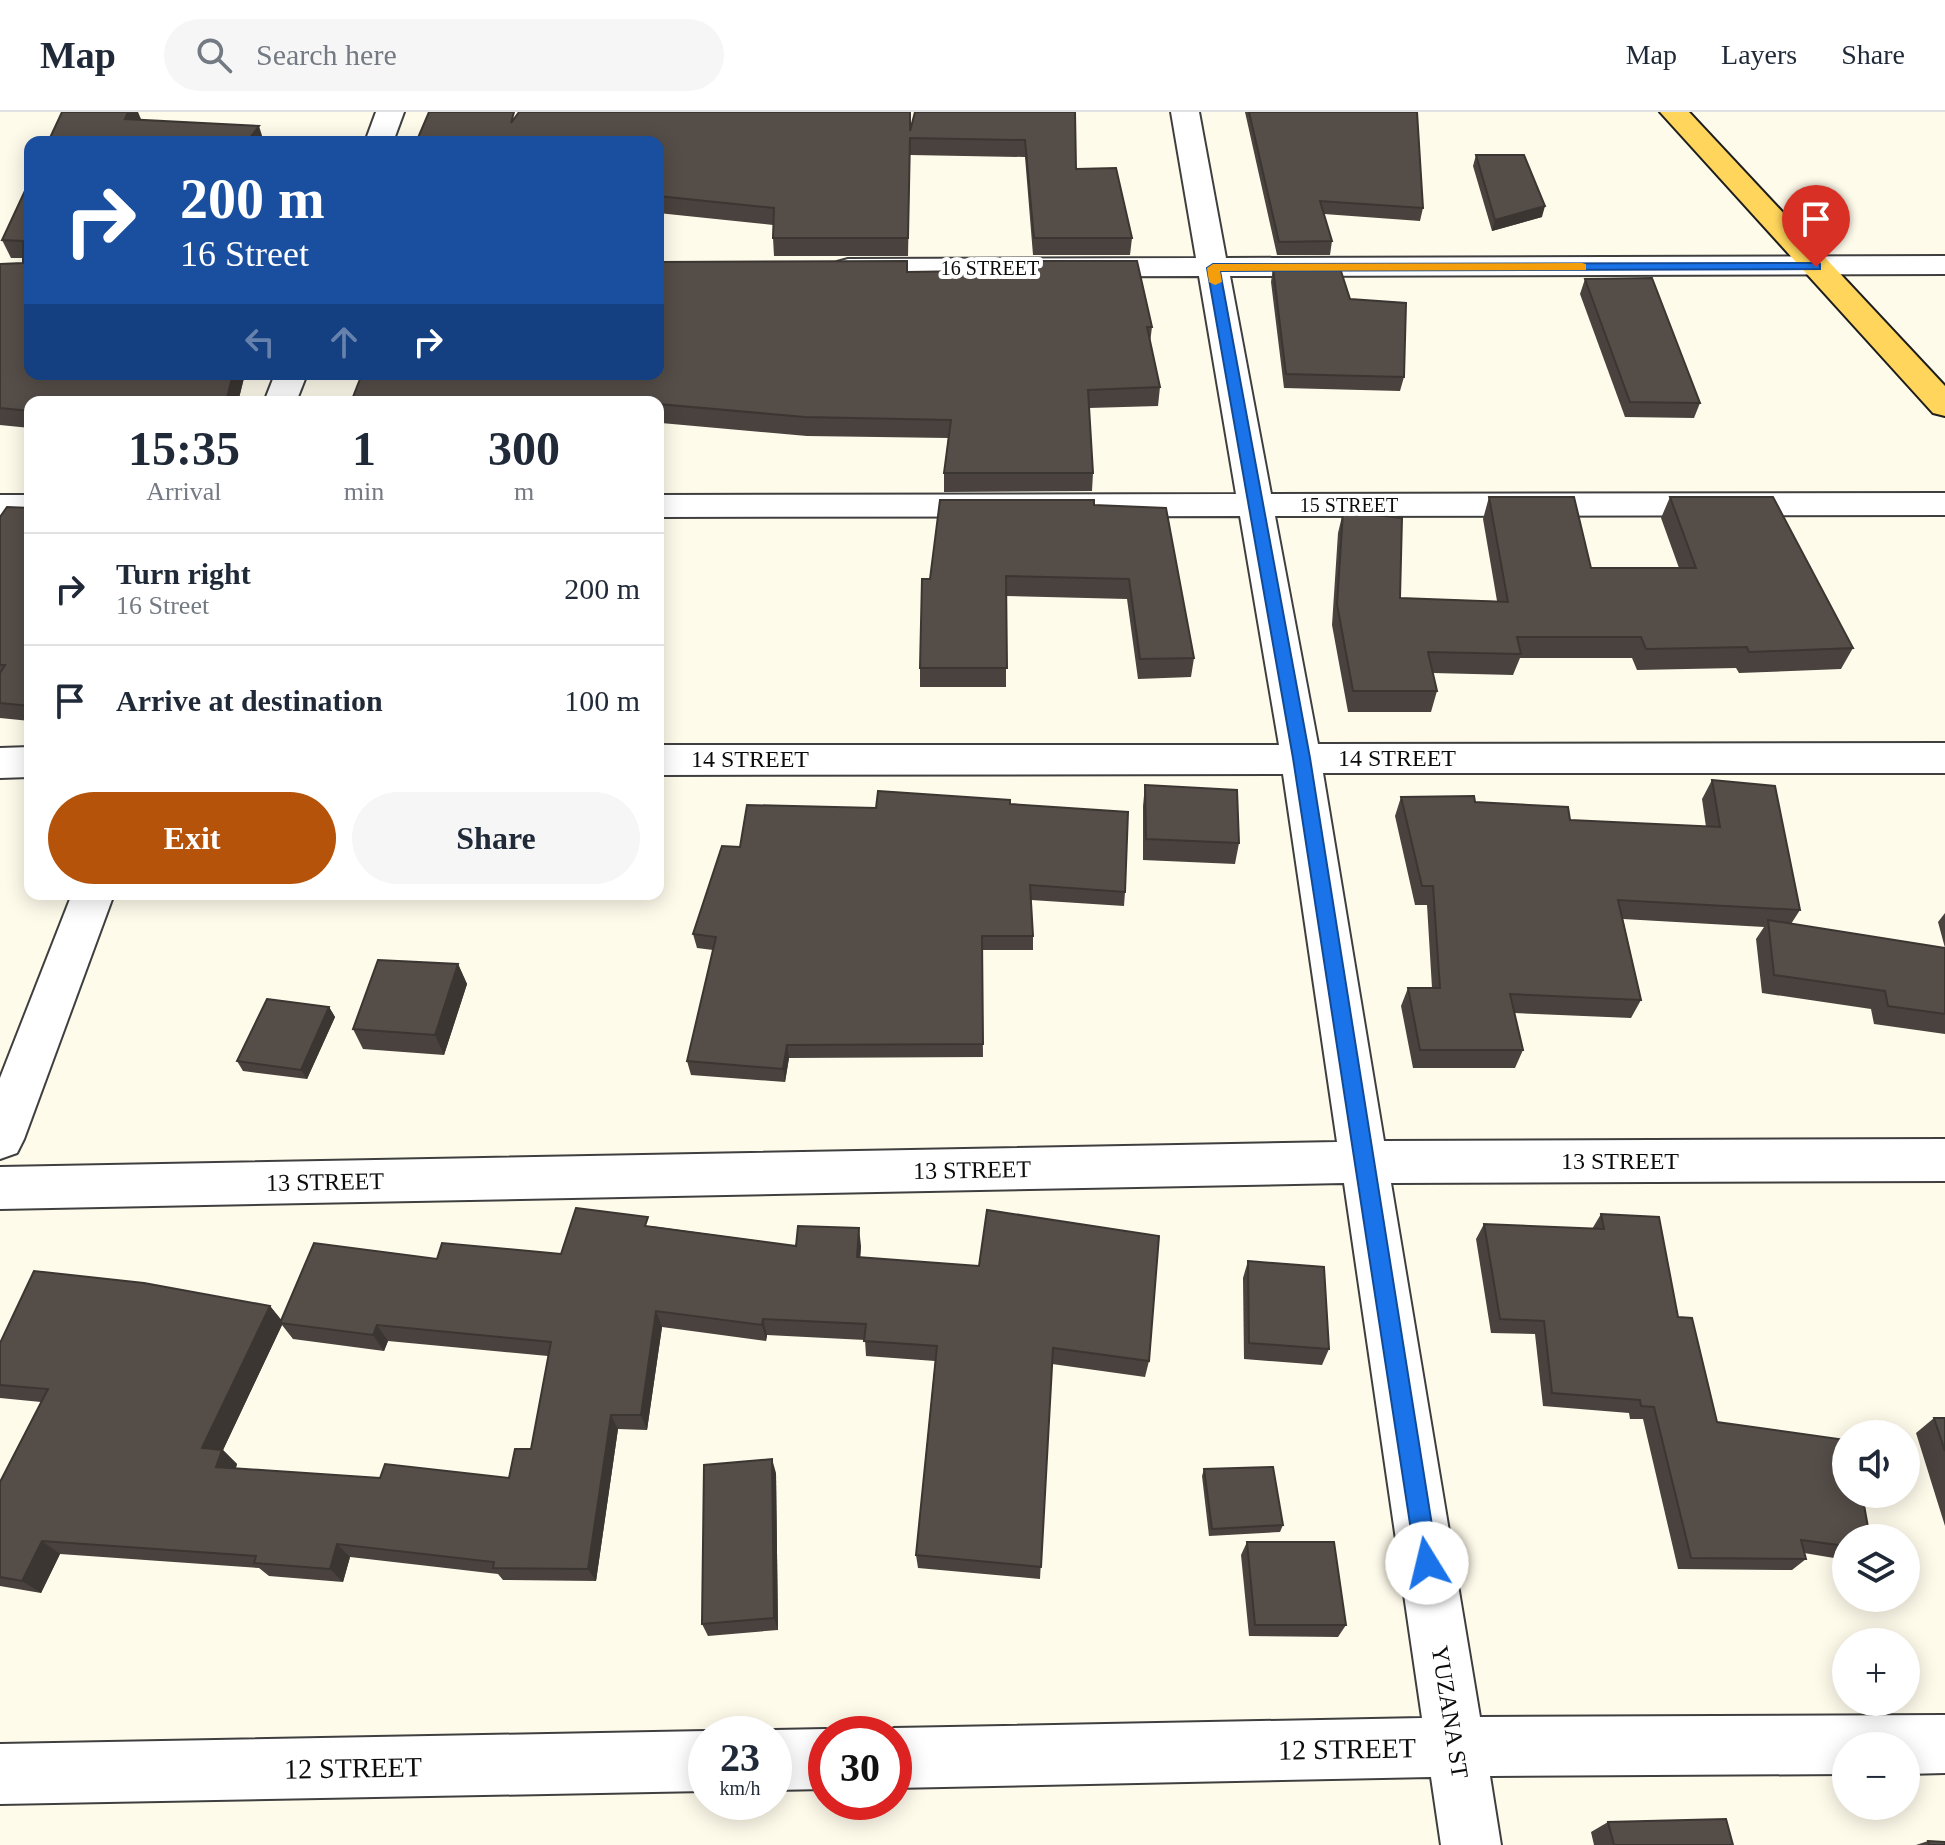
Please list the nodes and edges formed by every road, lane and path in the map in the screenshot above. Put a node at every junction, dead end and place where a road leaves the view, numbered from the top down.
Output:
1 (390, 112) edge
2 (1185, 112) edge
3 (1674, 112) edge
4 (381, 136) edge
5 (1945, 265) edge
6 (1816, 267) junction
7 (817, 268) edge
8 (1213, 268) junction
9 (1945, 406) edge
10 (1945, 504) edge
11 (1256, 505) junction
12 (0, 506) edge
13 (24, 506) edge
14 (664, 506) edge
15 (1301, 758) junction
16 (1945, 758) edge
17 (664, 760) edge
18 (24, 762) edge
19 (0, 763) edge
20 (91, 900) edge
21 (0, 1139) edge
22 (1945, 1160) edge
23 (1365, 1162) junction
24 (0, 1188) edge
25 (1945, 1744) edge
26 (1456, 1747) junction
27 (912, 1758) edge
28 (688, 1761) edge
29 (0, 1774) edge
30 (1471, 1845) edge

1 - 4 street
2 - 8 street, YUZANA ST
3 - 6 main road
5 - 6 street, 16 STREET
6 - 8 street, 16 STREET
6 - 9 main road
7 - 8 street, 16 STREET
8 - 11 street, YUZANA ST
10 - 11 street, 15 STREET
11 - 14 street, 15 STREET
11 - 15 street, YUZANA ST
12 - 13 street
15 - 16 street, 14 STREET
15 - 17 street, 14 STREET
15 - 23 street, YUZANA ST
18 - 19 street
20 - 21 street
22 - 23 street, 13 STREET
23 - 24 street, 13 STREET
23 - 26 street, YUZANA ST
25 - 26 street, 12 STREET
26 - 27 street, 12 STREET
26 - 30 street, YUZANA ST
28 - 29 street, 12 STREET

